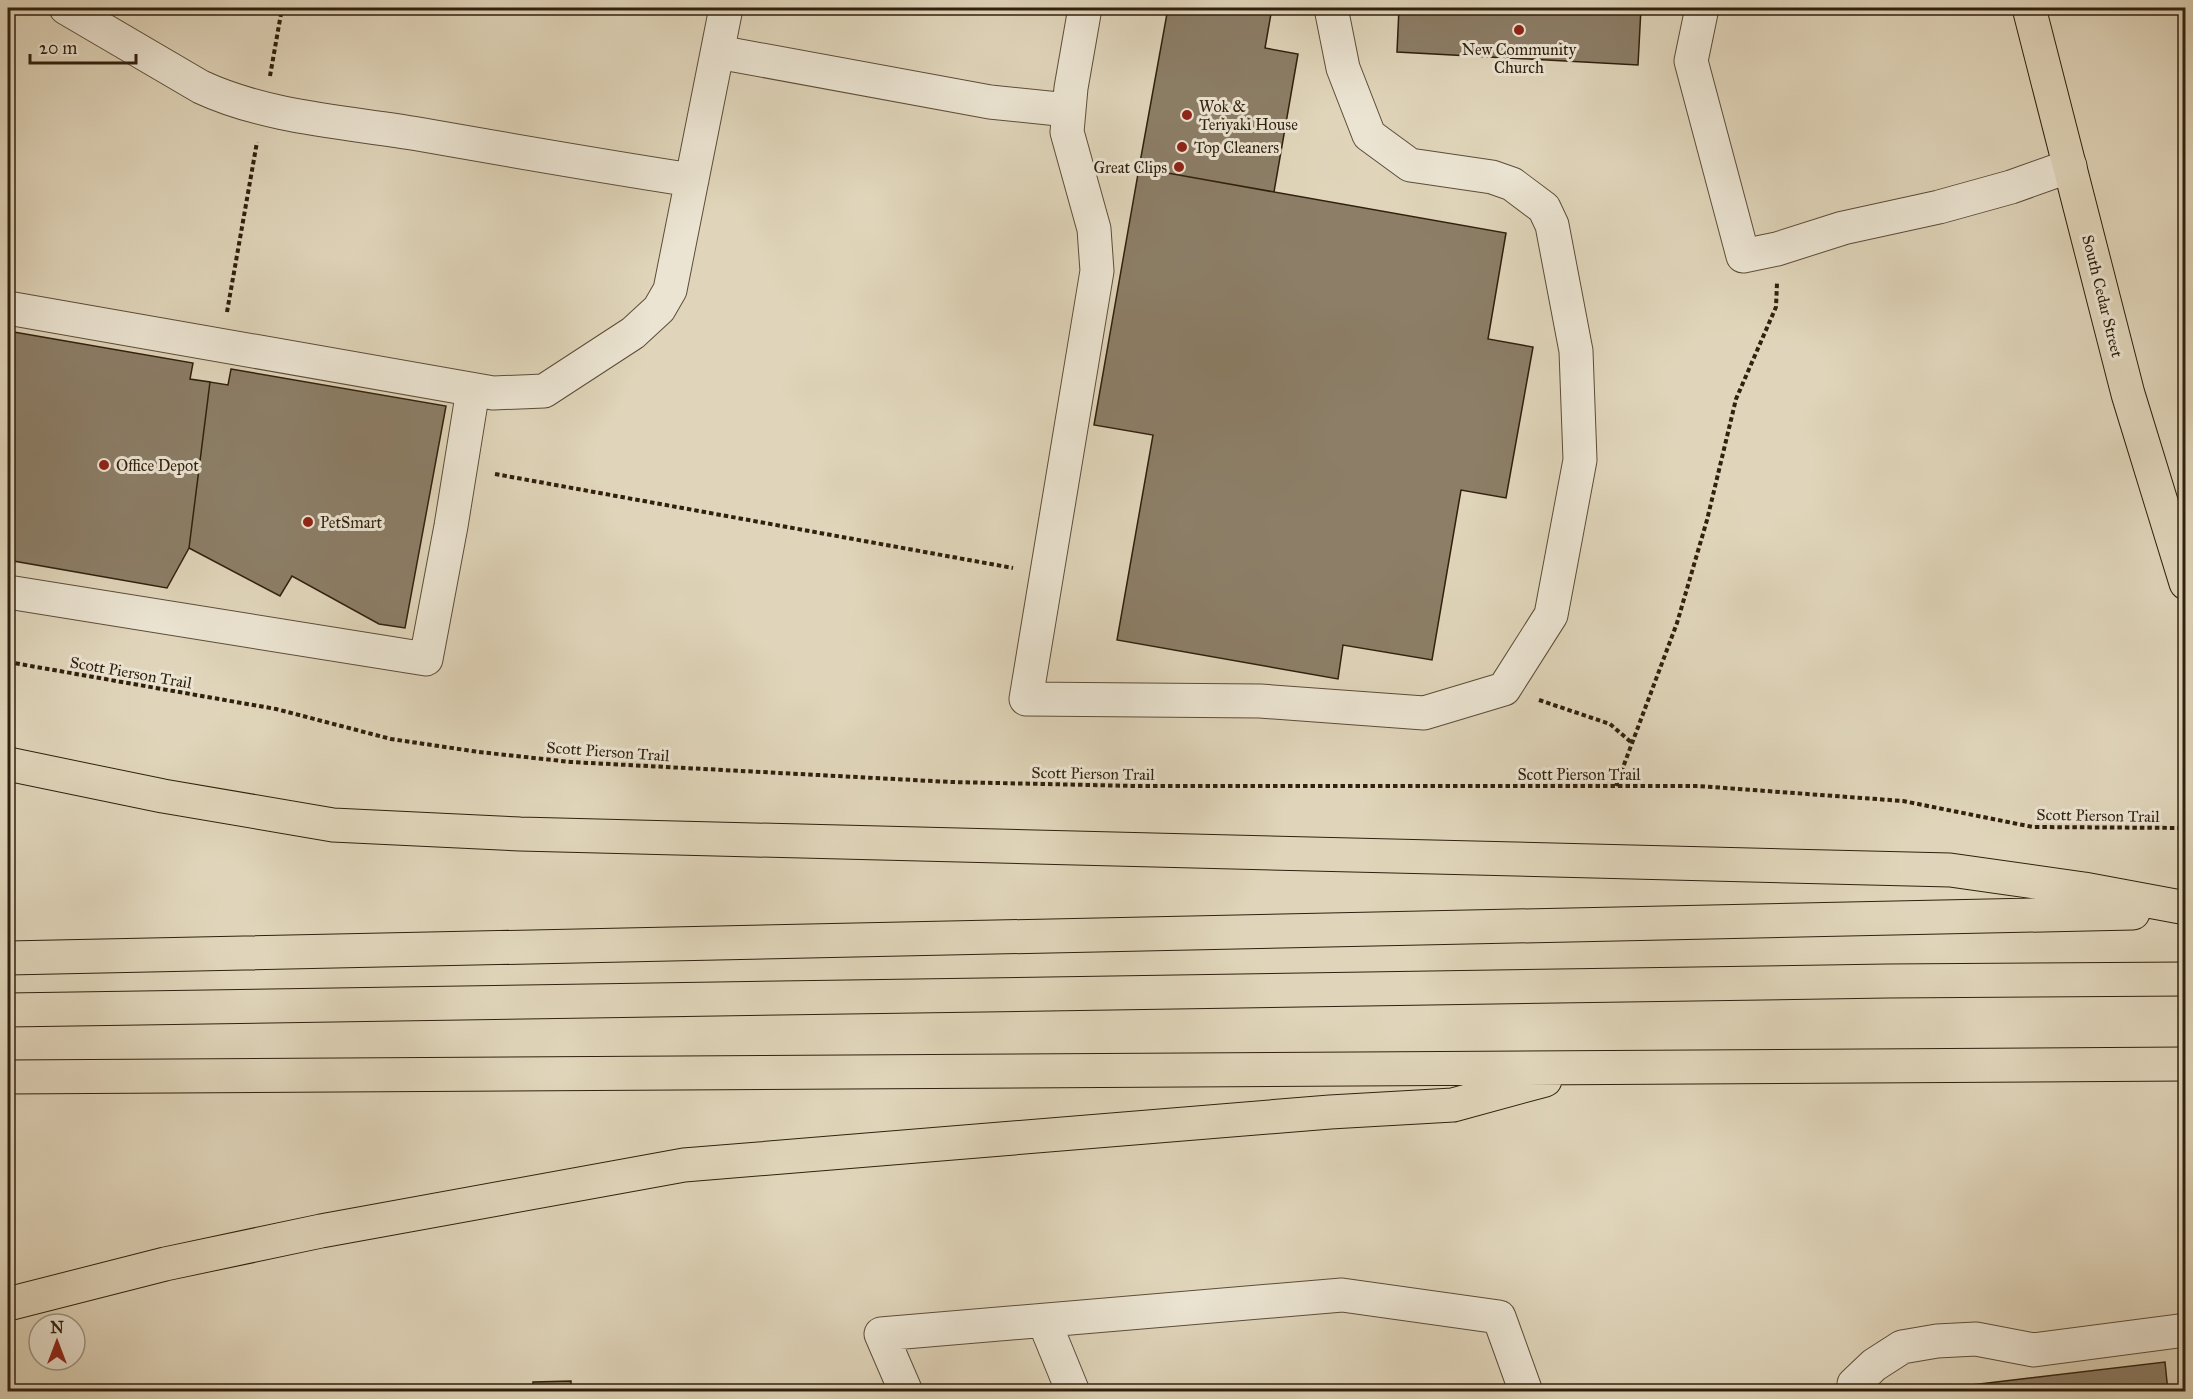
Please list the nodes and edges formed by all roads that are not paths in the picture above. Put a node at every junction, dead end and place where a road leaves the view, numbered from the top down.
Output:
1 (66, 8) edge
2 (726, 8) edge
3 (1085, 8) edge
4 (1331, 8) edge
5 (1702, 8) edge
6 (2029, 8) edge
7 (718, 52) junction
8 (1068, 110) junction
9 (2070, 166) junction
10 (692, 180) junction
11 (8, 308) edge
12 (473, 390) junction
13 (2186, 583) edge
14 (8, 592) edge
15 (8, 764) edge
16 (2093, 901) junction
17 (2186, 908) edge
18 (2186, 912) edge
19 (8, 958) edge
20 (2186, 979) edge
21 (8, 1010) edge
22 (2178, 1064) edge
23 (1587, 1069) junction
24 (8, 1077) edge
25 (8, 1304) edge
26 (1044, 1321) junction
27 (2186, 1330) edge
28 (1854, 1388) edge
29 (906, 1392) edge
30 (1073, 1392) edge
31 (1526, 1392) edge

1 - 10 street
2 - 7 street
3 - 8 street
4 - 8 street
5 - 9 street
6 - 9 main road, South Cedar Street
7 - 8 street
7 - 10 street
9 - 13 main road, South Cedar Street
10 - 12 street
11 - 12 street
12 - 14 street
15 - 16 main road
16 - 17 main road
16 - 18 main road
16 - 19 main road
20 - 21 main road
22 - 23 main road
23 - 24 main road
23 - 25 main road
26 - 29 street
26 - 30 street
26 - 31 street
27 - 28 street

